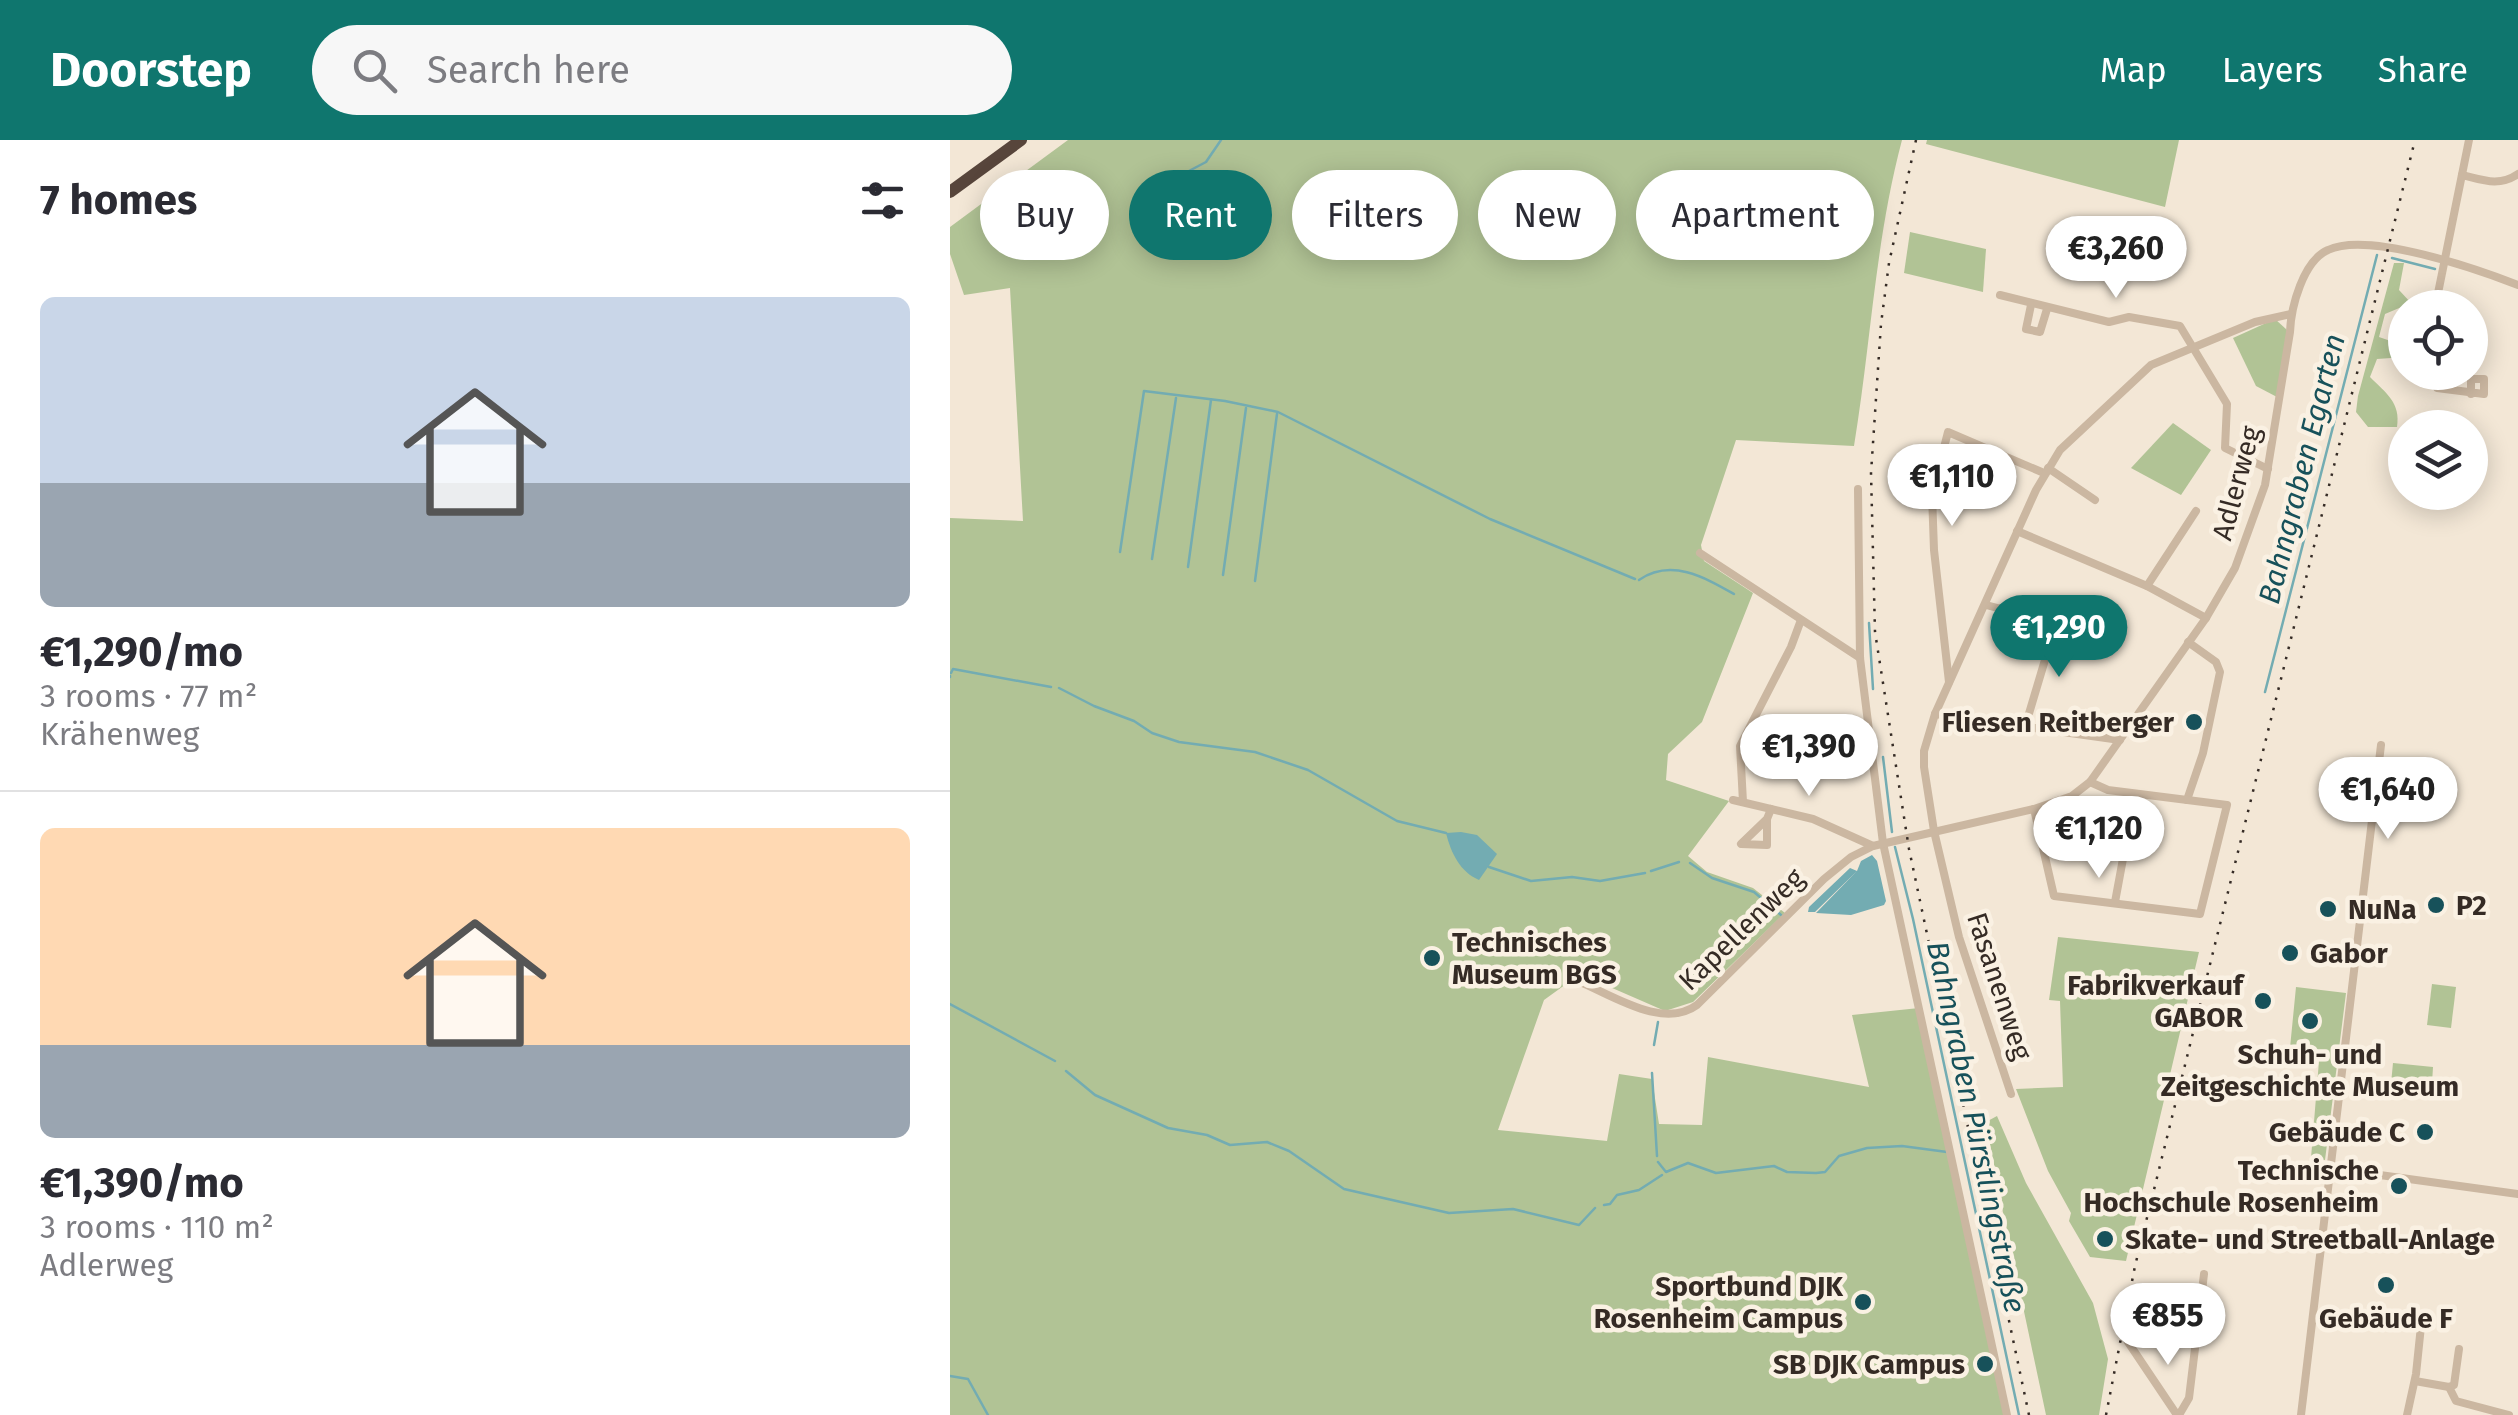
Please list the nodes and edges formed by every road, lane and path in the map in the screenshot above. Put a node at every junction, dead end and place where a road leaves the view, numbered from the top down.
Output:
1 (1021, 140) edge
2 (2469, 140) edge
3 (2518, 174) edge
4 (2462, 175) junction
5 (950, 192) edge
6 (2443, 260) junction
7 (2518, 285) edge
8 (2438, 290) edge
9 (2000, 295) dead end
10 (2031, 305) junction
11 (2047, 309) junction
12 (2291, 314) junction
13 (2191, 348) junction
14 (2449, 390) edge
15 (2471, 394) dead end
16 (2268, 469) junction
17 (2046, 470) junction
18 (1858, 489) dead end
19 (2096, 500) dead end
20 (2196, 511) dead end
21 (2017, 531) junction
22 (1700, 554) dead end
23 (2148, 586) junction
24 (1986, 606) junction
25 (2206, 618) junction
26 (1801, 620) junction
27 (2188, 642) junction
28 (1860, 658) junction
29 (1949, 687) junction
30 (1935, 714) junction
31 (2025, 727) junction
32 (2120, 740) junction
33 (2382, 746) dead end
34 (2090, 782) junction
35 (2134, 794) junction
36 (2187, 800) junction
37 (1772, 809) junction
38 (2034, 809) junction
39 (1767, 818) dead end
40 (1934, 832) junction
41 (1878, 845) junction
42 (2115, 902) junction
43 (1578, 981) dead end
44 (2012, 1094) dead end
45 (2330, 1168) junction
46 (2518, 1194) edge
47 (2204, 1274) dead end
48 (2422, 1326) dead end
49 (2128, 1342) dead end
50 (2460, 1349) dead end
51 (2415, 1380) junction
52 (2449, 1387) junction
53 (2504, 1414) edge
54 (2007, 1415) edge
55 (2178, 1415) edge
56 (2300, 1415) edge
57 (2408, 1415) edge

1 - 5 highway
2 - 4 street
3 - 4 street
4 - 6 street
6 - 7 street
6 - 8 street
6 - 12 street, Adlerweg
9 - 10 street
10 - 11 street
10 - 11 street
11 - 13 street
12 - 13 street, Fasanenweg
12 - 16 street, Adlerweg
13 - 16 street
13 - 17 street, Fasanenweg
14 - 15 street
16 - 25 street, Adlerweg
17 - 19 street
17 - 21 street, Fasanenweg
17 - 29 street
18 - 28 street
20 - 23 street
21 - 23 street
21 - 24 street, Fasanenweg
22 - 26 street
23 - 25 street
24 - 29 street, Fasanenweg
24 - 31 street
25 - 27 street, Adlerweg
26 - 28 street
26 - 37 street
27 - 32 street, Adlerweg
27 - 36 street
28 - 41 street
29 - 30 street, Fasanenweg
30 - 31 street
30 - 40 street, Fasanenweg
31 - 32 street
32 - 34 street, Adlerweg
33 - 45 street
34 - 35 street
34 - 38 street, Adlerweg
35 - 36 street
35 - 42 street
36 - 42 street
37 - 39 street
37 - 41 street
38 - 40 street, Adlerweg
38 - 42 street
40 - 41 street, Adlerweg
40 - 44 street, Fasanenweg
41 - 43 street, Kapellenweg
41 - 54 street
45 - 46 street
45 - 56 street
47 - 55 street
48 - 51 street
49 - 55 street
50 - 52 street
51 - 52 street
51 - 57 street
52 - 53 street

